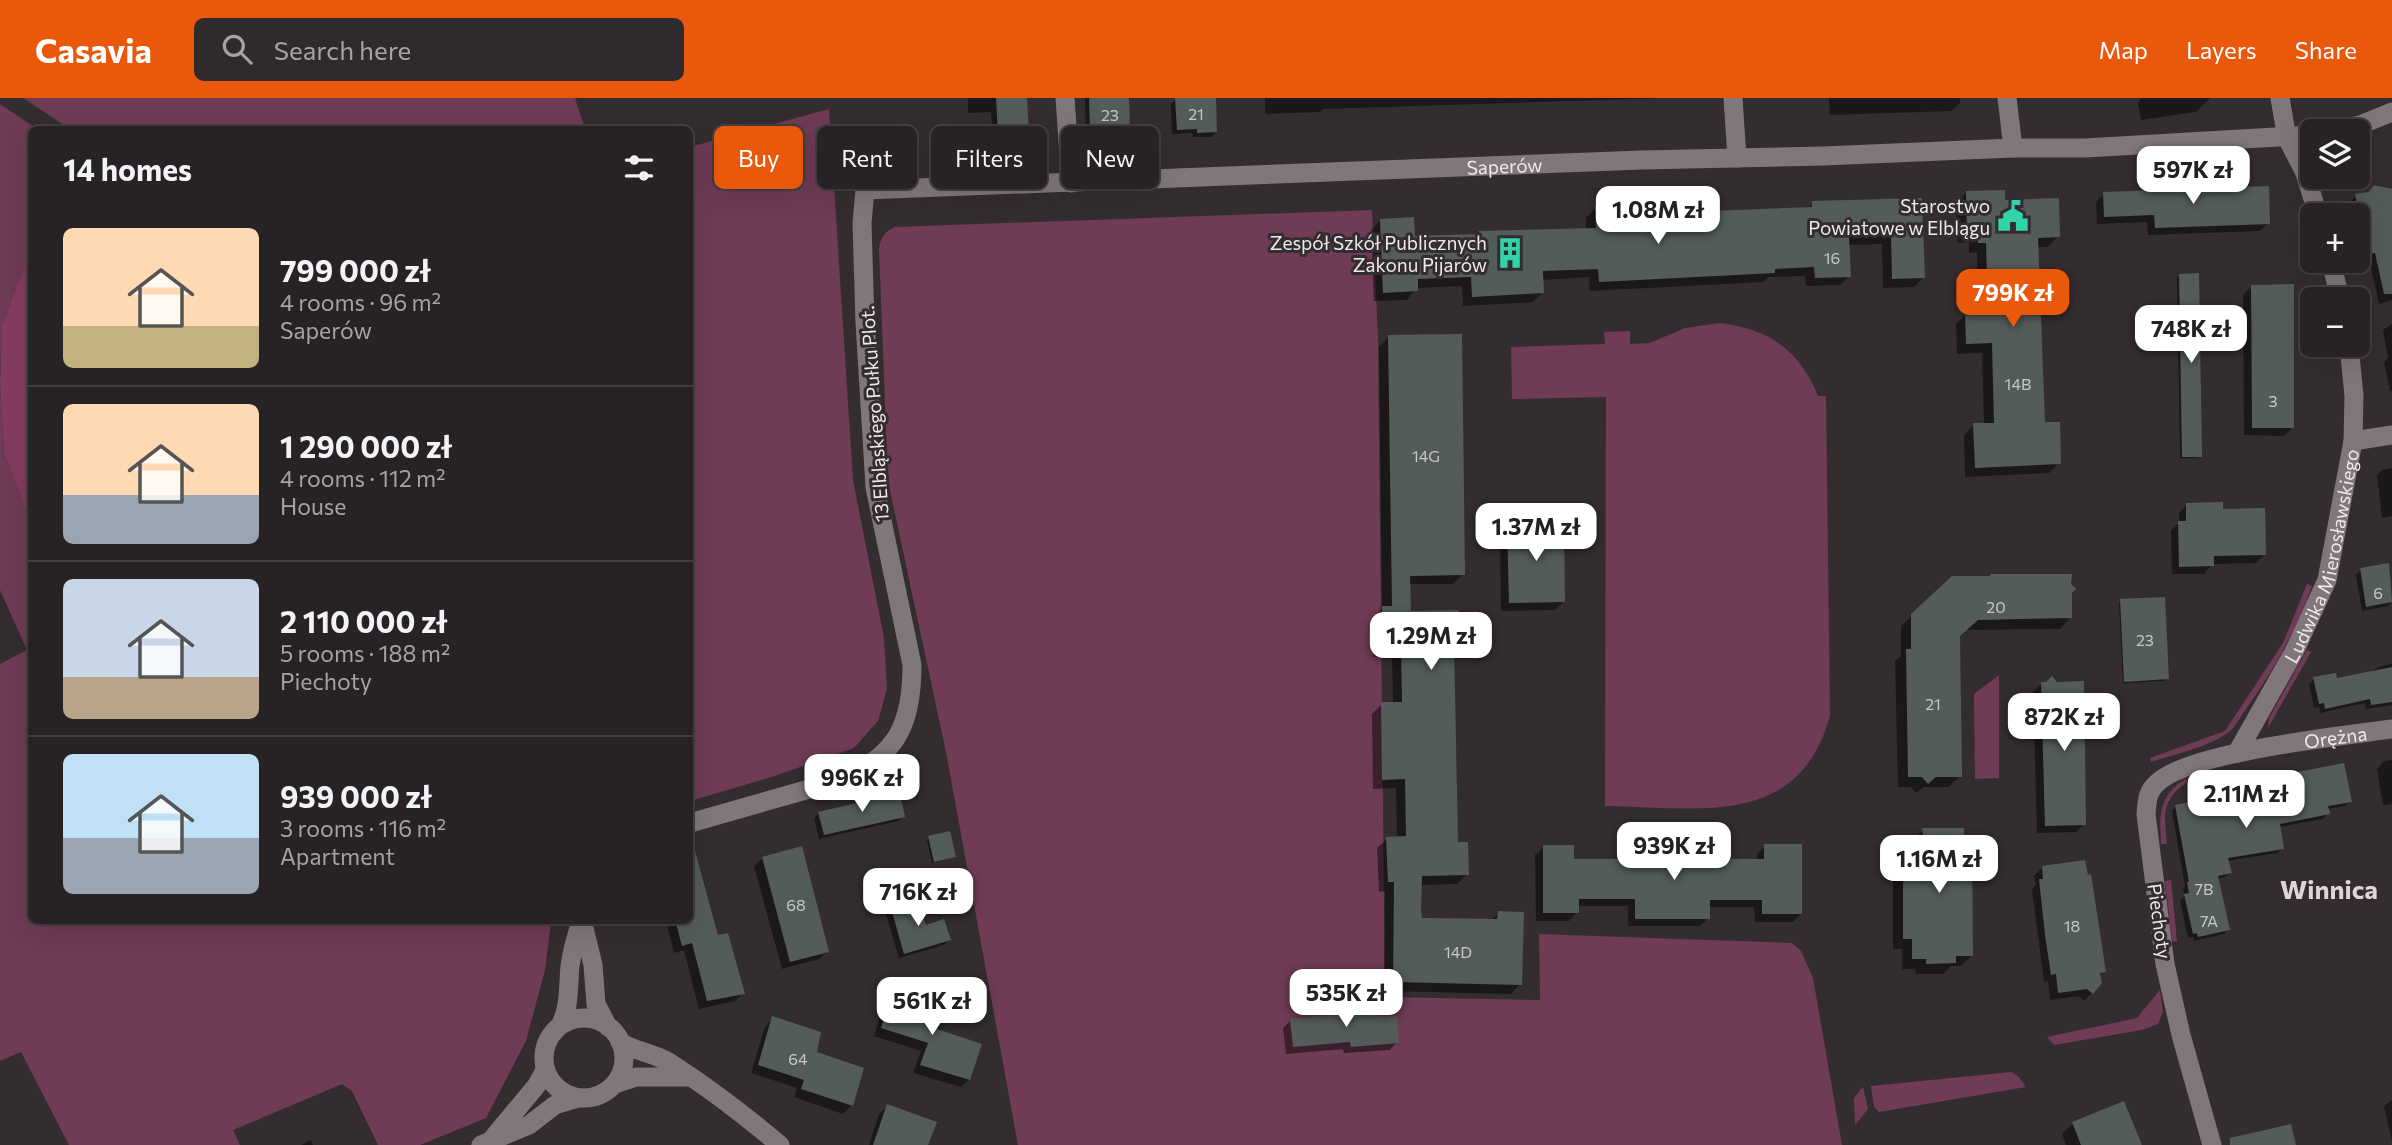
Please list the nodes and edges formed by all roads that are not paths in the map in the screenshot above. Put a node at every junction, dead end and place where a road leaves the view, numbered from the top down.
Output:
1 (1065, 98) edge
2 (1733, 98) edge
3 (2007, 98) edge
4 (2280, 98) edge
5 (2392, 113) edge
6 (2370, 121) edge
7 (1067, 126) edge
8 (2300, 136) edge
9 (2287, 138) junction
10 (2013, 148) junction
11 (1737, 158) junction
12 (1159, 180) edge
13 (1061, 183) edge
14 (865, 191) joint
15 (2314, 203) edge
16 (2350, 357) edge
17 (2392, 435) edge
18 (2353, 441) junction
19 (2392, 729) edge
20 (2237, 753) junction
21 (693, 822) edge
22 (581, 924) edge
23 (583, 924) edge
24 (560, 1026) junction
25 (614, 1035) junction
26 (545, 1070) junction
27 (690, 1077) junction
28 (615, 1083) junction
29 (578, 1098) junction
30 (485, 1143) edge
31 (780, 1145) edge
32 (2212, 1145) edge

1 - 7 street
2 - 11 street
3 - 10 street
4 - 9 street
5 - 6 street
8 - 9 street, Saperów
9 - 10 street, Saperów
9 - 15 street
10 - 11 street, Saperów
11 - 12 street, Saperów
13 - 14 street, Saperów
14 - 21 street, 13 Elbląskiego Pułku Plot.
16 - 18 street, Ludwika Mierosławskiego
17 - 18 street
18 - 20 street, Ludwika Mierosławskiego
19 - 20 street, Orężna
20 - 32 street, Piechoty
22 - 24 street
23 - 25 street
24 - 25 street
24 - 26 street
25 - 27 street
25 - 28 street
26 - 29 street
26 - 30 street
27 - 28 street
27 - 31 street
28 - 29 street
29 - 30 street

